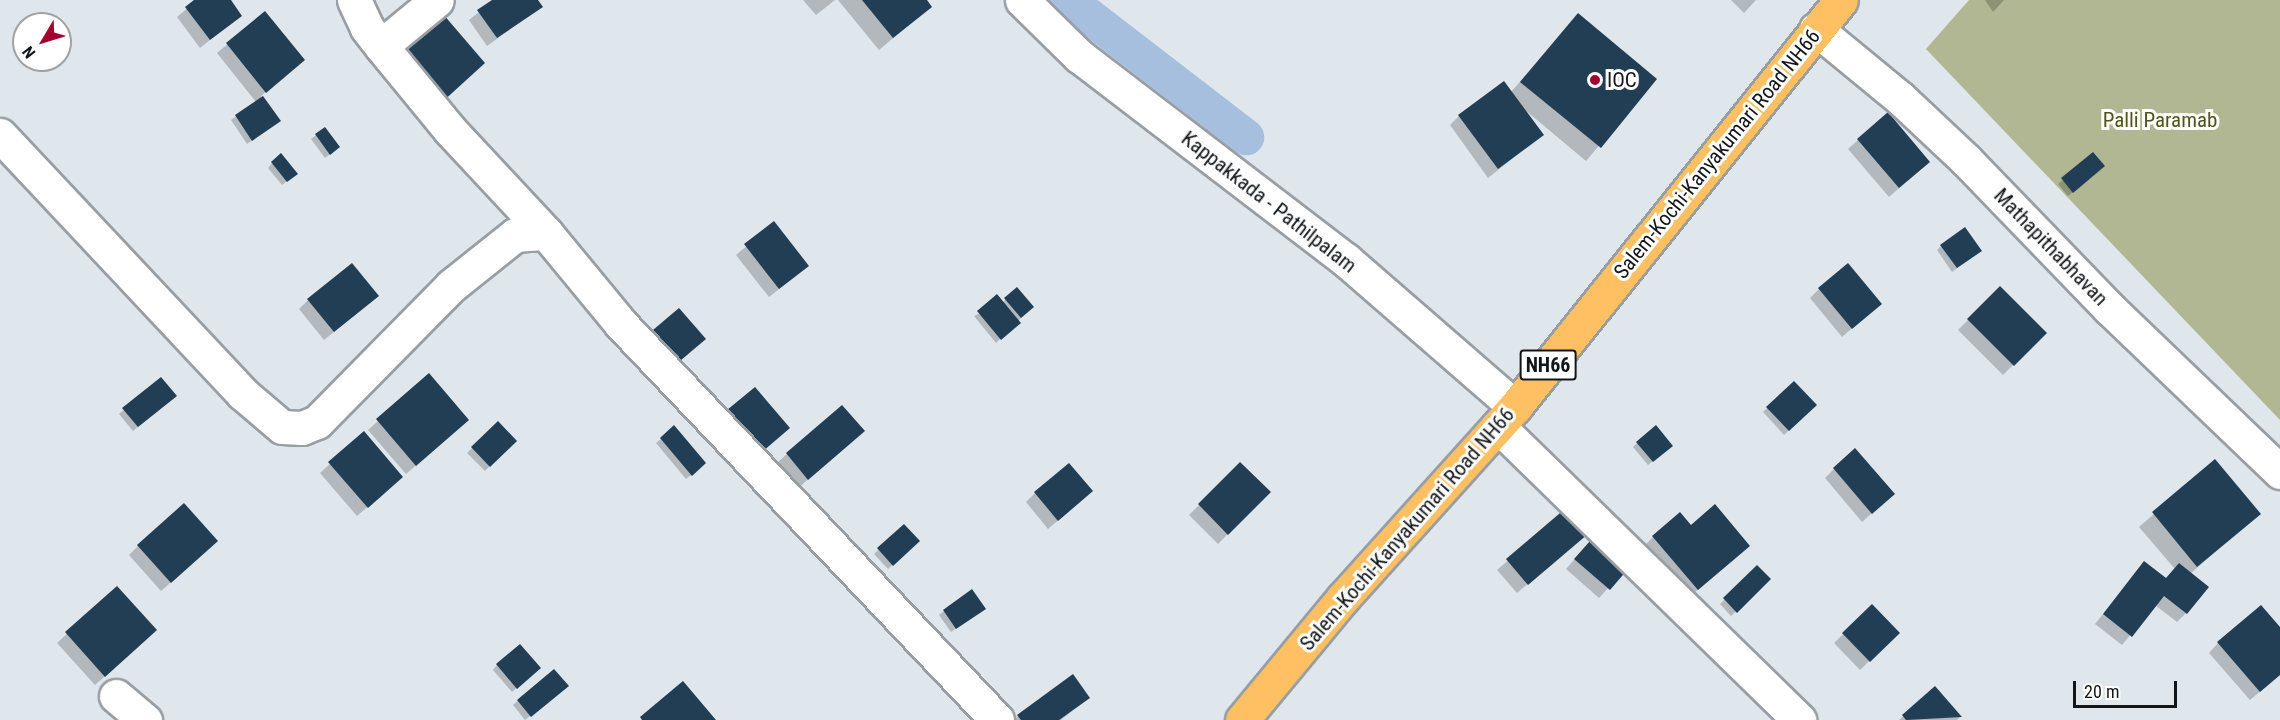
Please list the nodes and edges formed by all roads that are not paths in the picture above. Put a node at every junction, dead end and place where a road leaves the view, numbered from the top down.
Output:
1 (354, 0) edge
2 (437, 0) edge
3 (1022, 0) edge
4 (1841, 0) edge
5 (1816, 29) junction
6 (381, 46) junction
7 (0, 135) edge
8 (546, 234) junction
9 (1506, 417) junction
10 (2280, 472) edge
11 (116, 696) dead end
12 (145, 720) edge
13 (997, 720) edge
14 (1242, 720) edge
15 (1799, 720) edge

1 - 6 street
2 - 6 street
3 - 9 street, Kappakkada - Pathilpalam
4 - 5 highway, Salem-Kochi-Kanyakumari Road NH66 / NH66
5 - 9 highway, Salem-Kochi-Kanyakumari Road NH66 / NH66
5 - 10 street, Mathapithabhavan
6 - 8 street
7 - 8 street
8 - 13 street
9 - 14 highway, Salem-Kochi-Kanyakumari Road NH66 / NH66
9 - 15 street, Kappakkada - Pathilpalam
11 - 12 street

